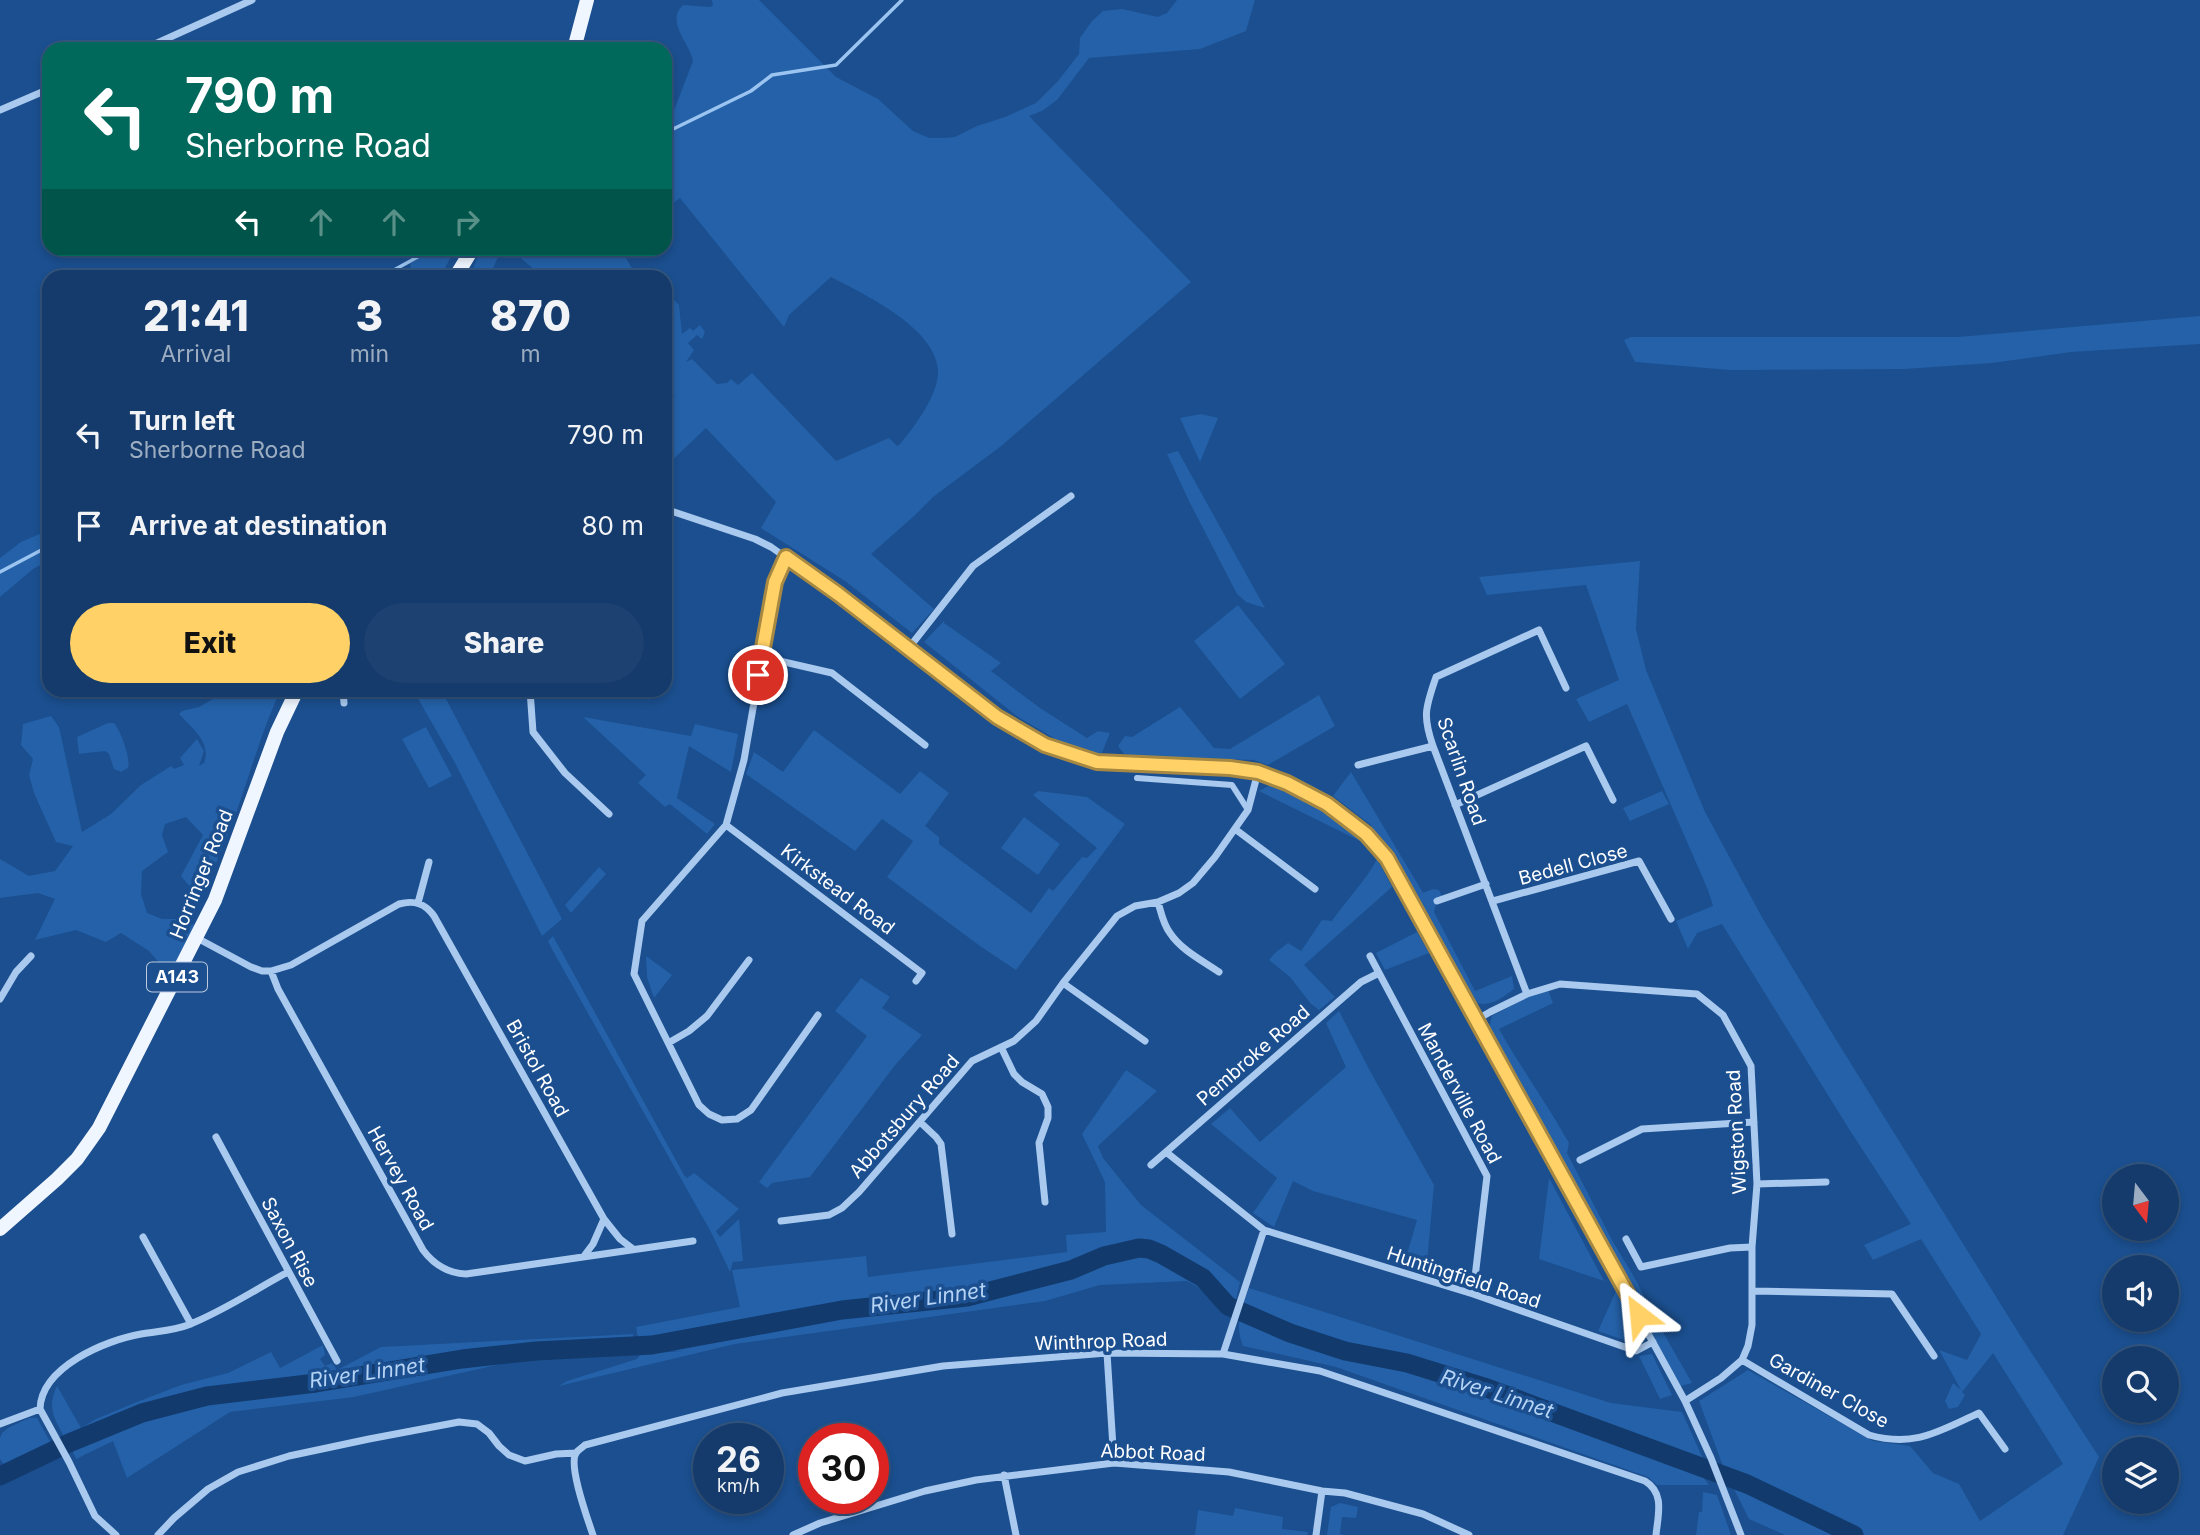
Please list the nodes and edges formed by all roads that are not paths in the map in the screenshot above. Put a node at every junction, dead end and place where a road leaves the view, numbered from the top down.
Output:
1 (252, 0) edge
2 (587, 0) edge
3 (159, 42) edge
4 (576, 42) edge
5 (42, 92) edge
6 (0, 110) edge
7 (1071, 496) dead end
8 (672, 511) edge
9 (786, 557) junction
10 (908, 649) junction
11 (762, 657) junction
12 (1566, 688) dead end
13 (294, 697) edge
14 (344, 697) edge
15 (531, 697) edge
16 (344, 703) dead end
17 (925, 745) dead end
18 (1433, 746) junction
19 (1358, 765) dead end
20 (1258, 772) junction
21 (1137, 778) dead end
22 (1613, 800) dead end
23 (1455, 804) junction
24 (1248, 810) junction
25 (609, 814) dead end
26 (726, 825) junction
27 (1235, 829) junction
28 (429, 862) dead end
29 (1486, 884) junction
30 (1315, 889) dead end
31 (1439, 890) dead end
32 (1493, 901) junction
33 (1158, 902) junction
34 (418, 903) junction
35 (1671, 919) dead end
36 (197, 938) junction
37 (31, 956) dead end
38 (1370, 956) dead end
39 (749, 960) dead end
40 (271, 971) junction
41 (1219, 972) dead end
42 (1379, 973) junction
43 (916, 981) dead end
44 (1063, 983) junction
45 (1527, 994) junction
46 (0, 999) edge
47 (818, 1015) dead end
48 (1476, 1020) junction
49 (1144, 1041) dead end
50 (670, 1042) junction
51 (1002, 1047) junction
52 (920, 1122) junction
53 (1754, 1122) junction
54 (216, 1137) dead end
55 (1166, 1152) junction
56 (1580, 1160) dead end
57 (1151, 1165) dead end
58 (1826, 1182) dead end
59 (1758, 1184) junction
60 (1045, 1202) dead end
61 (604, 1219) junction
62 (781, 1221) dead end
63 (0, 1229) edge
64 (1264, 1230) junction
65 (952, 1234) dead end
66 (144, 1237) dead end
67 (1626, 1239) dead end
68 (693, 1241) dead end
69 (1752, 1247) junction
70 (633, 1249) junction
71 (584, 1256) junction
72 (288, 1272) junction
73 (1753, 1291) junction
74 (1473, 1294) junction
75 (191, 1324) junction
76 (1653, 1342) junction
77 (1107, 1353) junction
78 (1223, 1354) junction
79 (1934, 1356) dead end
80 (337, 1360) dead end
81 (1742, 1360) junction
82 (1685, 1401) junction
83 (40, 1409) junction
84 (0, 1424) edge
85 (2005, 1449) dead end
86 (576, 1453) junction
87 (1114, 1463) junction
88 (1004, 1475) junction
89 (1322, 1491) junction
90 (116, 1535) edge
91 (158, 1535) edge
92 (593, 1535) edge
93 (793, 1535) edge
94 (1016, 1535) edge
95 (1316, 1535) edge
96 (1469, 1535) edge
97 (1656, 1535) edge
98 (1741, 1535) edge

1 - 3 street
2 - 4 main road
5 - 6 street
7 - 10 street
8 - 9 street
9 - 10 street
9 - 11 street
10 - 20 street
11 - 17 street
11 - 26 street
12 - 18 street, Scarlin Road
13 - 36 main road, Horringer Road / A143
14 - 16 street
15 - 25 street
18 - 19 street
18 - 23 street, Scarlin Road
20 - 24 street, Abbotsbury Road
20 - 48 street
21 - 24 street
22 - 23 street
23 - 29 street, Scarlin Road
24 - 27 street, Abbotsbury Road
26 - 43 street, Kirkstead Road
26 - 50 street
27 - 30 street
27 - 33 street, Abbotsbury Road
28 - 34 street
29 - 31 street
29 - 32 street, Scarlin Road
32 - 35 street, Bedell Close
32 - 45 street, Scarlin Road
33 - 41 street
33 - 44 street, Abbotsbury Road
34 - 40 street
34 - 61 street, Bristol Road
36 - 40 street
36 - 63 main road, Horringer Road / A143
37 - 46 street
38 - 42 street, Manderville Road
39 - 50 street
40 - 71 street, Hervey Road
42 - 55 street, Pembroke Road
42 - 74 street, Manderville Road
44 - 49 street
44 - 51 street, Abbotsbury Road
45 - 48 street, Wigston Road
45 - 53 street, Wigston Road
47 - 50 street
48 - 76 street
51 - 52 street, Abbotsbury Road
51 - 60 street
52 - 62 street, Abbotsbury Road
52 - 65 street
53 - 56 street
53 - 59 street, Wigston Road
54 - 72 street, Saxon Rise
55 - 57 street, Pembroke Road
55 - 64 street, Huntingfield Road
58 - 59 street
59 - 69 street, Wigston Road
61 - 70 street, Bristol Road
61 - 71 street
64 - 74 street, Huntingfield Road
64 - 78 street
66 - 75 street
67 - 69 street
68 - 70 street, Hervey Road
69 - 73 street, Wigston Road
70 - 71 street, Hervey Road
72 - 75 street
72 - 80 street, Saxon Rise
73 - 79 street
73 - 81 street, Wigston Road
74 - 76 street, Huntingfield Road
75 - 83 street
76 - 82 street
77 - 78 street, Winthrop Road
77 - 86 street, Winthrop Road
77 - 87 street
78 - 97 street, Winthrop Road
81 - 82 street
81 - 85 street, Gardiner Close
82 - 98 street
83 - 84 street
83 - 90 street
86 - 91 street, Winthrop Road
86 - 92 street
87 - 88 street, Abbot Road
87 - 89 street, Abbot Road
88 - 93 street, Abbot Road
88 - 94 street
89 - 95 street
89 - 96 street, Abbot Road

